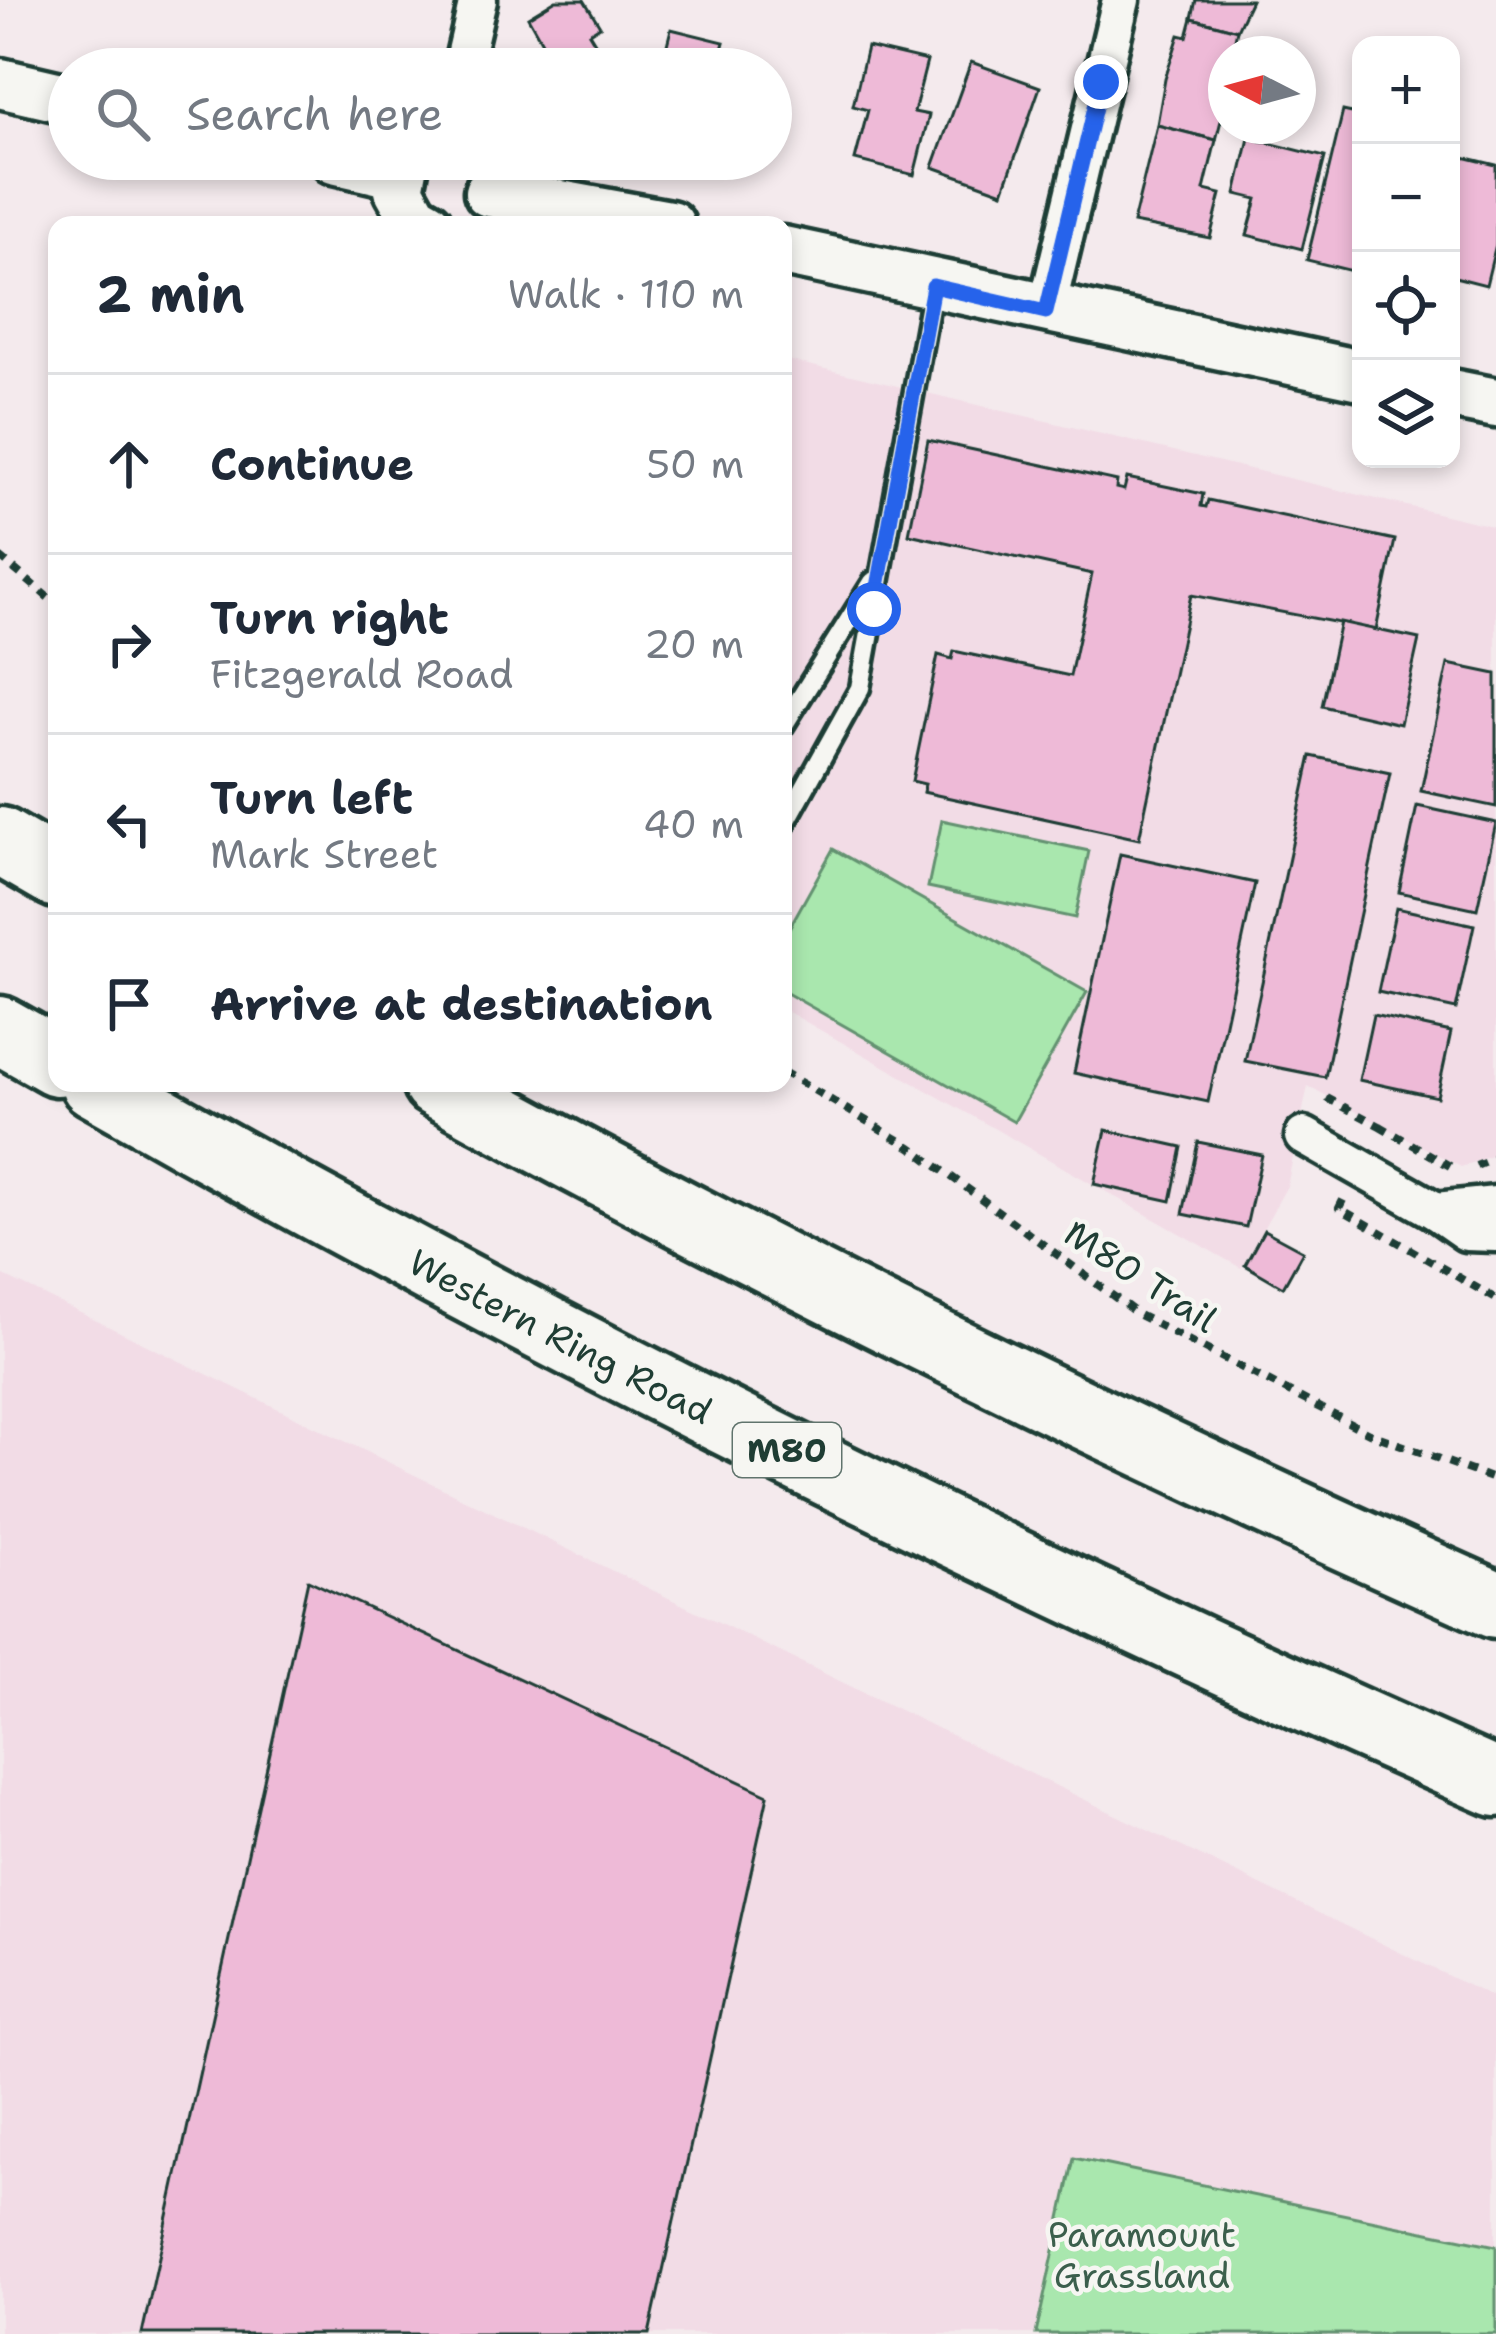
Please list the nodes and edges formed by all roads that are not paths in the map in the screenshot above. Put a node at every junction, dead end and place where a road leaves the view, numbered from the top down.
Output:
1 (478, 0) edge
2 (1121, 0) edge
3 (467, 48) edge
4 (0, 83) edge
5 (48, 94) edge
6 (403, 180) edge
7 (477, 192) edge
8 (417, 216) edge
9 (599, 216) edge
10 (792, 253) edge
11 (933, 286) junction
12 (1046, 312) junction
13 (1352, 373) edge
14 (1460, 396) edge
15 (1496, 403) edge
16 (876, 578) junction
17 (792, 713) edge
18 (792, 811) edge
19 (0, 841) edge
20 (48, 869) edge
21 (0, 1030) edge
22 (48, 1057) edge
23 (111, 1092) edge
24 (452, 1092) edge
25 (1304, 1136) dead end
26 (1496, 1205) edge
27 (1436, 1211) junction
28 (1496, 1233) edge
29 (1496, 1605) edge
30 (1496, 1784) edge

1 - 3 street
2 - 12 street
4 - 5 street
6 - 8 street
7 - 9 street
10 - 11 street
11 - 12 street
11 - 16 lane
12 - 13 street
14 - 15 street
16 - 17 lane
16 - 18 lane
19 - 20 highway
21 - 22 highway
23 - 30 highway, Western Ring Road / M80
24 - 29 highway
25 - 27 street
26 - 27 street
27 - 28 street

